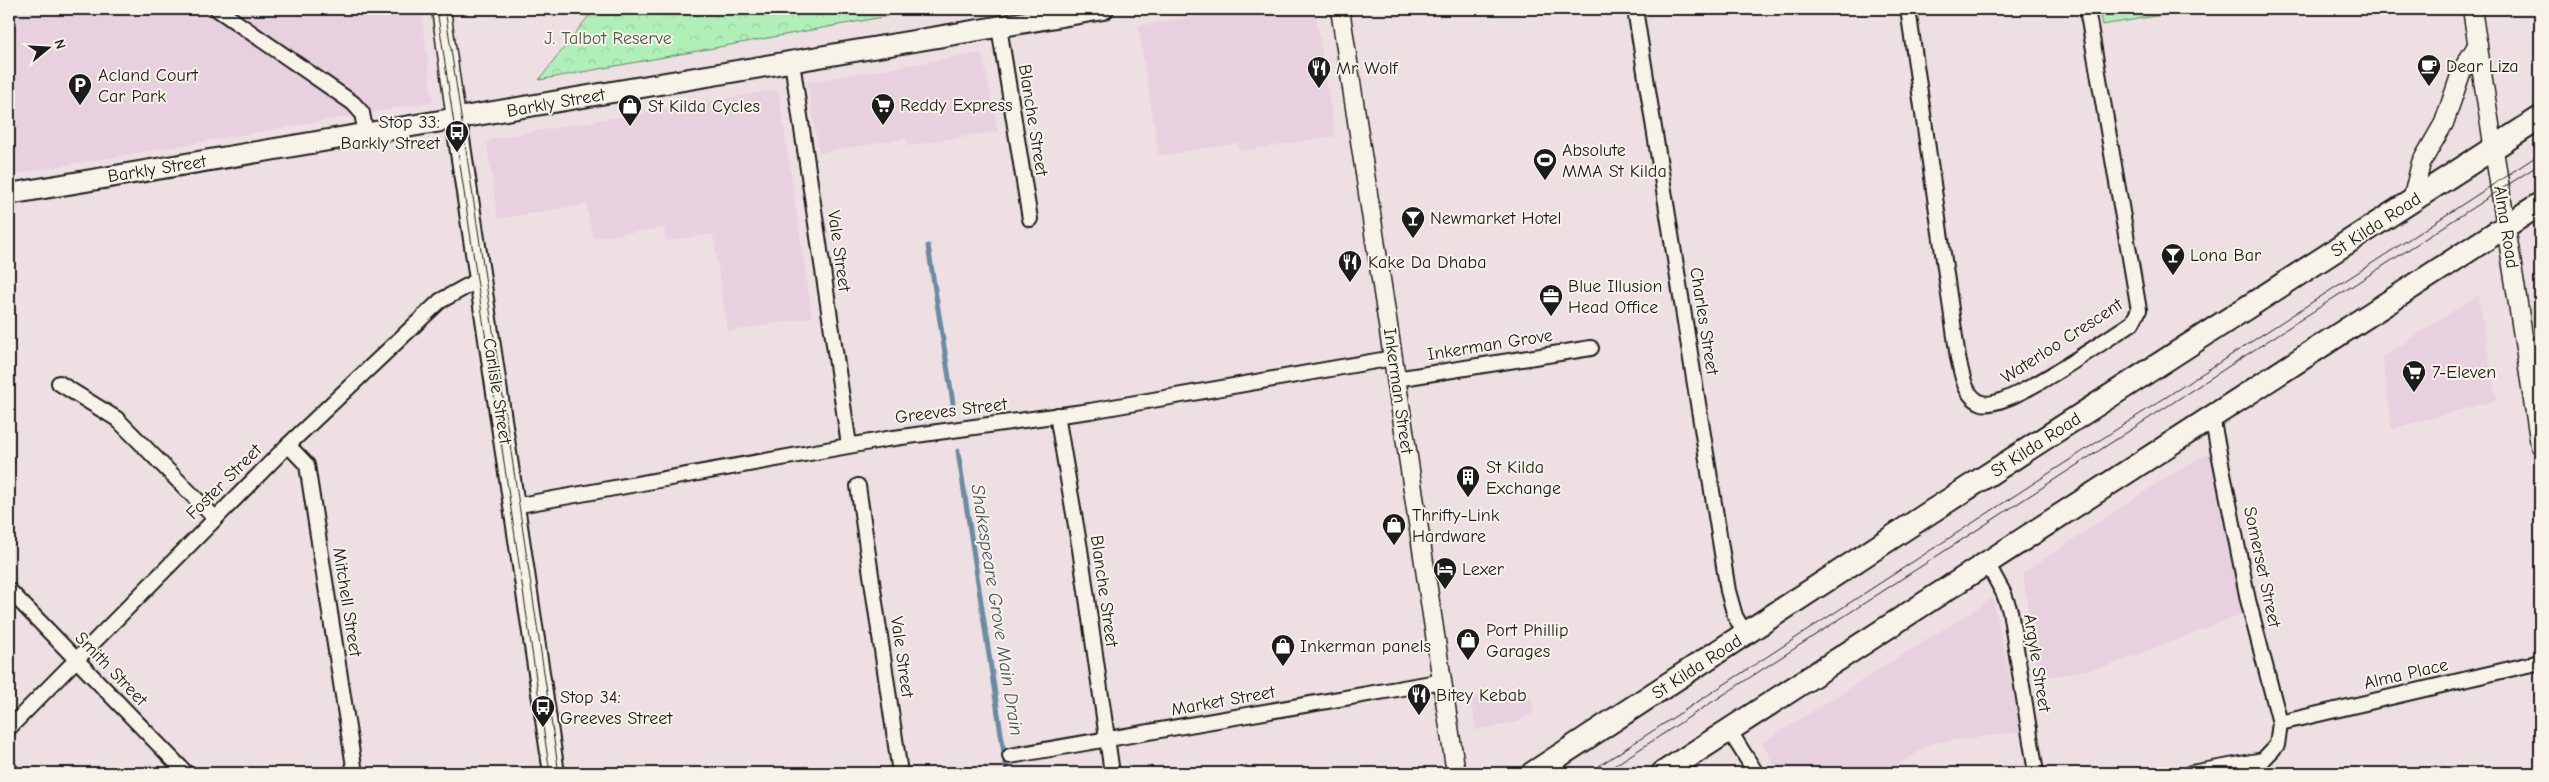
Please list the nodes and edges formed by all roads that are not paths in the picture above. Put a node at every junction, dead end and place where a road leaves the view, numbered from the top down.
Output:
1 (217, 9) edge
2 (441, 9) edge
3 (1103, 9) edge
4 (1340, 9) edge
5 (1635, 9) edge
6 (1908, 9) edge
7 (2087, 9) edge
8 (2472, 9) edge
9 (1018, 16) edge
10 (999, 27) junction
11 (2478, 44) junction
12 (792, 62) junction
13 (2540, 118) edge
14 (456, 119) junction
15 (366, 135) junction
16 (2494, 147) junction
17 (9, 194) edge
18 (2412, 202) junction
19 (2540, 204) edge
20 (1030, 219) dead end
21 (2506, 226) junction
22 (480, 280) junction
23 (1591, 348) dead end
24 (1393, 358) junction
25 (1396, 379) junction
26 (59, 383) dead end
27 (1057, 416) junction
28 (2212, 417) junction
29 (288, 444) junction
30 (849, 445) junction
31 (2540, 445) edge
32 (858, 486) dead end
33 (514, 506) junction
34 (215, 518) junction
35 (1987, 563) junction
36 (9, 590) edge
37 (1746, 635) junction
38 (75, 659) junction
39 (2540, 662) edge
40 (1443, 681) junction
41 (2280, 723) junction
42 (9, 728) edge
43 (1729, 730) junction
44 (1107, 741) junction
45 (1010, 756) dead end
46 (9, 769) edge
47 (12, 773) edge
48 (186, 773) edge
49 (355, 773) edge
50 (554, 773) edge
51 (900, 773) edge
52 (1112, 773) edge
53 (1456, 773) edge
54 (1533, 773) edge
55 (1662, 773) edge
56 (1756, 773) edge
57 (2036, 773) edge
58 (2191, 773) edge

1 - 15 street
2 - 14 street, Carlisle Street
3 - 9 main road, Barkly Street
4 - 24 street, Inkerman Street
5 - 37 street, Charles Street
6 - 7 street, Waterloo Crescent
8 - 11 street, Alma Road
9 - 10 main road, Barkly Street
10 - 12 main road, Barkly Street
10 - 20 street, Blanche Street
11 - 16 street, Alma Road
11 - 18 street
12 - 14 main road, Barkly Street
12 - 30 street, Vale Street
13 - 16 highway, St Kilda Road
14 - 15 main road, Barkly Street
14 - 22 main road, Carlisle Street
15 - 17 main road, Barkly Street
16 - 18 highway, St Kilda Road
16 - 21 street, Alma Road
18 - 37 highway, St Kilda Road
19 - 21 highway
21 - 28 highway
21 - 31 street, Alma Road
22 - 29 street, Foster Street
22 - 33 main road, Carlisle Street
23 - 25 street, Inkerman Grove
24 - 25 street, Inkerman Street
24 - 27 street, Greeves Street
25 - 40 street, Inkerman Street
26 - 34 street
27 - 30 street, Greeves Street
27 - 44 street, Blanche Street
28 - 35 highway
28 - 41 street, Somerset Street
29 - 34 street, Foster Street
29 - 49 street, Mitchell Street
30 - 33 street, Greeves Street
32 - 51 street, Vale Street
33 - 50 main road, Carlisle Street
34 - 38 street, Foster Street
35 - 43 highway
35 - 57 street, Argyle Street
36 - 38 street, Smith Street
37 - 54 highway, St Kilda Road
38 - 42 street, Foster Street
38 - 48 street, Smith Street
39 - 41 street, Alma Place
40 - 44 street, Market Street
40 - 53 street, Inkerman Street
41 - 58 street
43 - 55 highway
43 - 56 street
44 - 45 street, Market Street
44 - 52 street, Blanche Street
46 - 47 street

